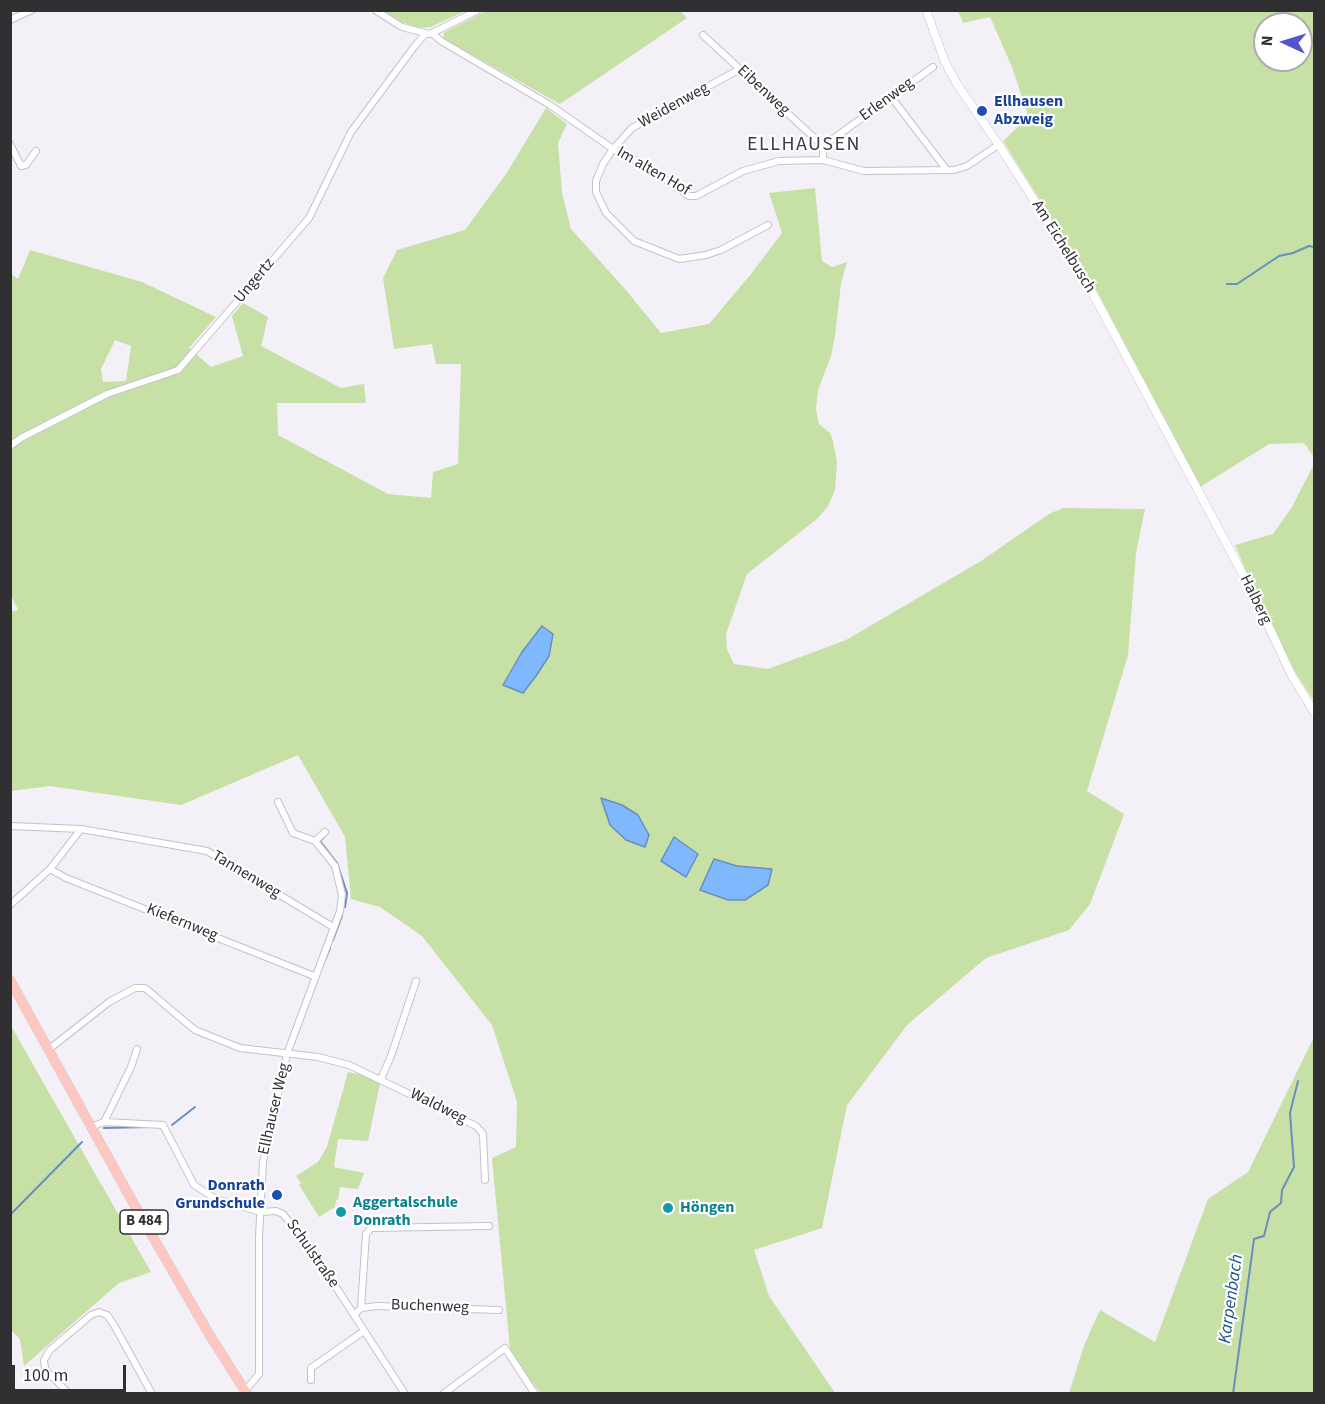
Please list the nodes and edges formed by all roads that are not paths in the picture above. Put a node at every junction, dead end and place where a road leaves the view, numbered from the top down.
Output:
1 (32, 10) edge
2 (375, 10) edge
3 (478, 10) edge
4 (926, 10) edge
5 (10, 20) edge
6 (429, 34) junction
7 (703, 35) dead end
8 (933, 67) dead end
9 (740, 69) junction
10 (892, 98) junction
11 (10, 144) edge
12 (998, 145) junction
13 (823, 147) junction
14 (613, 149) junction
15 (36, 151) dead end
16 (823, 160) junction
17 (946, 169) junction
18 (768, 225) dead end
19 (10, 446) edge
20 (1196, 487) joint
21 (1314, 712) edge
22 (278, 802) dead end
23 (10, 826) edge
24 (81, 829) junction
25 (326, 832) dead end
26 (315, 841) junction
27 (50, 869) junction
28 (10, 906) edge
29 (333, 927) junction
30 (315, 976) junction
31 (10, 980) edge
32 (416, 981) dead end
33 (137, 1049) dead end
34 (48, 1050) junction
35 (287, 1054) junction
36 (381, 1079) junction
37 (104, 1122) junction
38 (91, 1127) junction
39 (485, 1180) dead end
40 (261, 1212) junction
41 (489, 1226) dead end
42 (361, 1308) junction
43 (499, 1310) dead end
44 (354, 1316) junction
45 (364, 1331) junction
46 (311, 1380) dead end
47 (246, 1392) edge
48 (69, 1394) edge
49 (152, 1394) edge
50 (405, 1394) edge
51 (443, 1394) edge
52 (535, 1394) edge

1 - 5 street
2 - 6 street, Im alten Hof
3 - 6 street
4 - 12 street, Am Eichelbusch
6 - 14 street, Im alten Hof
6 - 19 street, Ungertz
7 - 9 street, Eibenweg
8 - 10 street, Erlenweg
9 - 13 street, Eibenweg
9 - 14 street, Weidenweg
10 - 13 street, Erlenweg
10 - 17 street
11 - 15 street
12 - 17 street, Im alten Hof
12 - 20 street, Am Eichelbusch
13 - 16 street
14 - 16 street, Im alten Hof
14 - 18 street, Weidenweg
16 - 17 street, Im alten Hof
20 - 21 street, Halberg
22 - 26 street, Ellhauser Weg
23 - 24 street, Tannenweg
24 - 27 street
24 - 29 street, Tannenweg
25 - 26 street
26 - 29 street, Ellhauser Weg
27 - 28 street
27 - 30 street, Kiefernweg
29 - 30 street, Ellhauser Weg
30 - 35 street, Ellhauser Weg
31 - 34 main road, B 484
32 - 36 street
33 - 37 street
34 - 35 street, Waldweg
34 - 38 main road, B 484
35 - 36 street, Waldweg
35 - 40 street, Ellhauser Weg
36 - 39 street, Waldweg
37 - 38 street, Schulstraße
37 - 40 street, Schulstraße
38 - 47 main road, B 484
40 - 44 street, Schulstraße
40 - 47 street, Ellhauser Weg
41 - 42 street
42 - 43 street, Buchenweg
42 - 44 street
44 - 45 street, Schulstraße
45 - 46 street
45 - 50 street, Schulstraße
48 - 49 street
51 - 52 street

